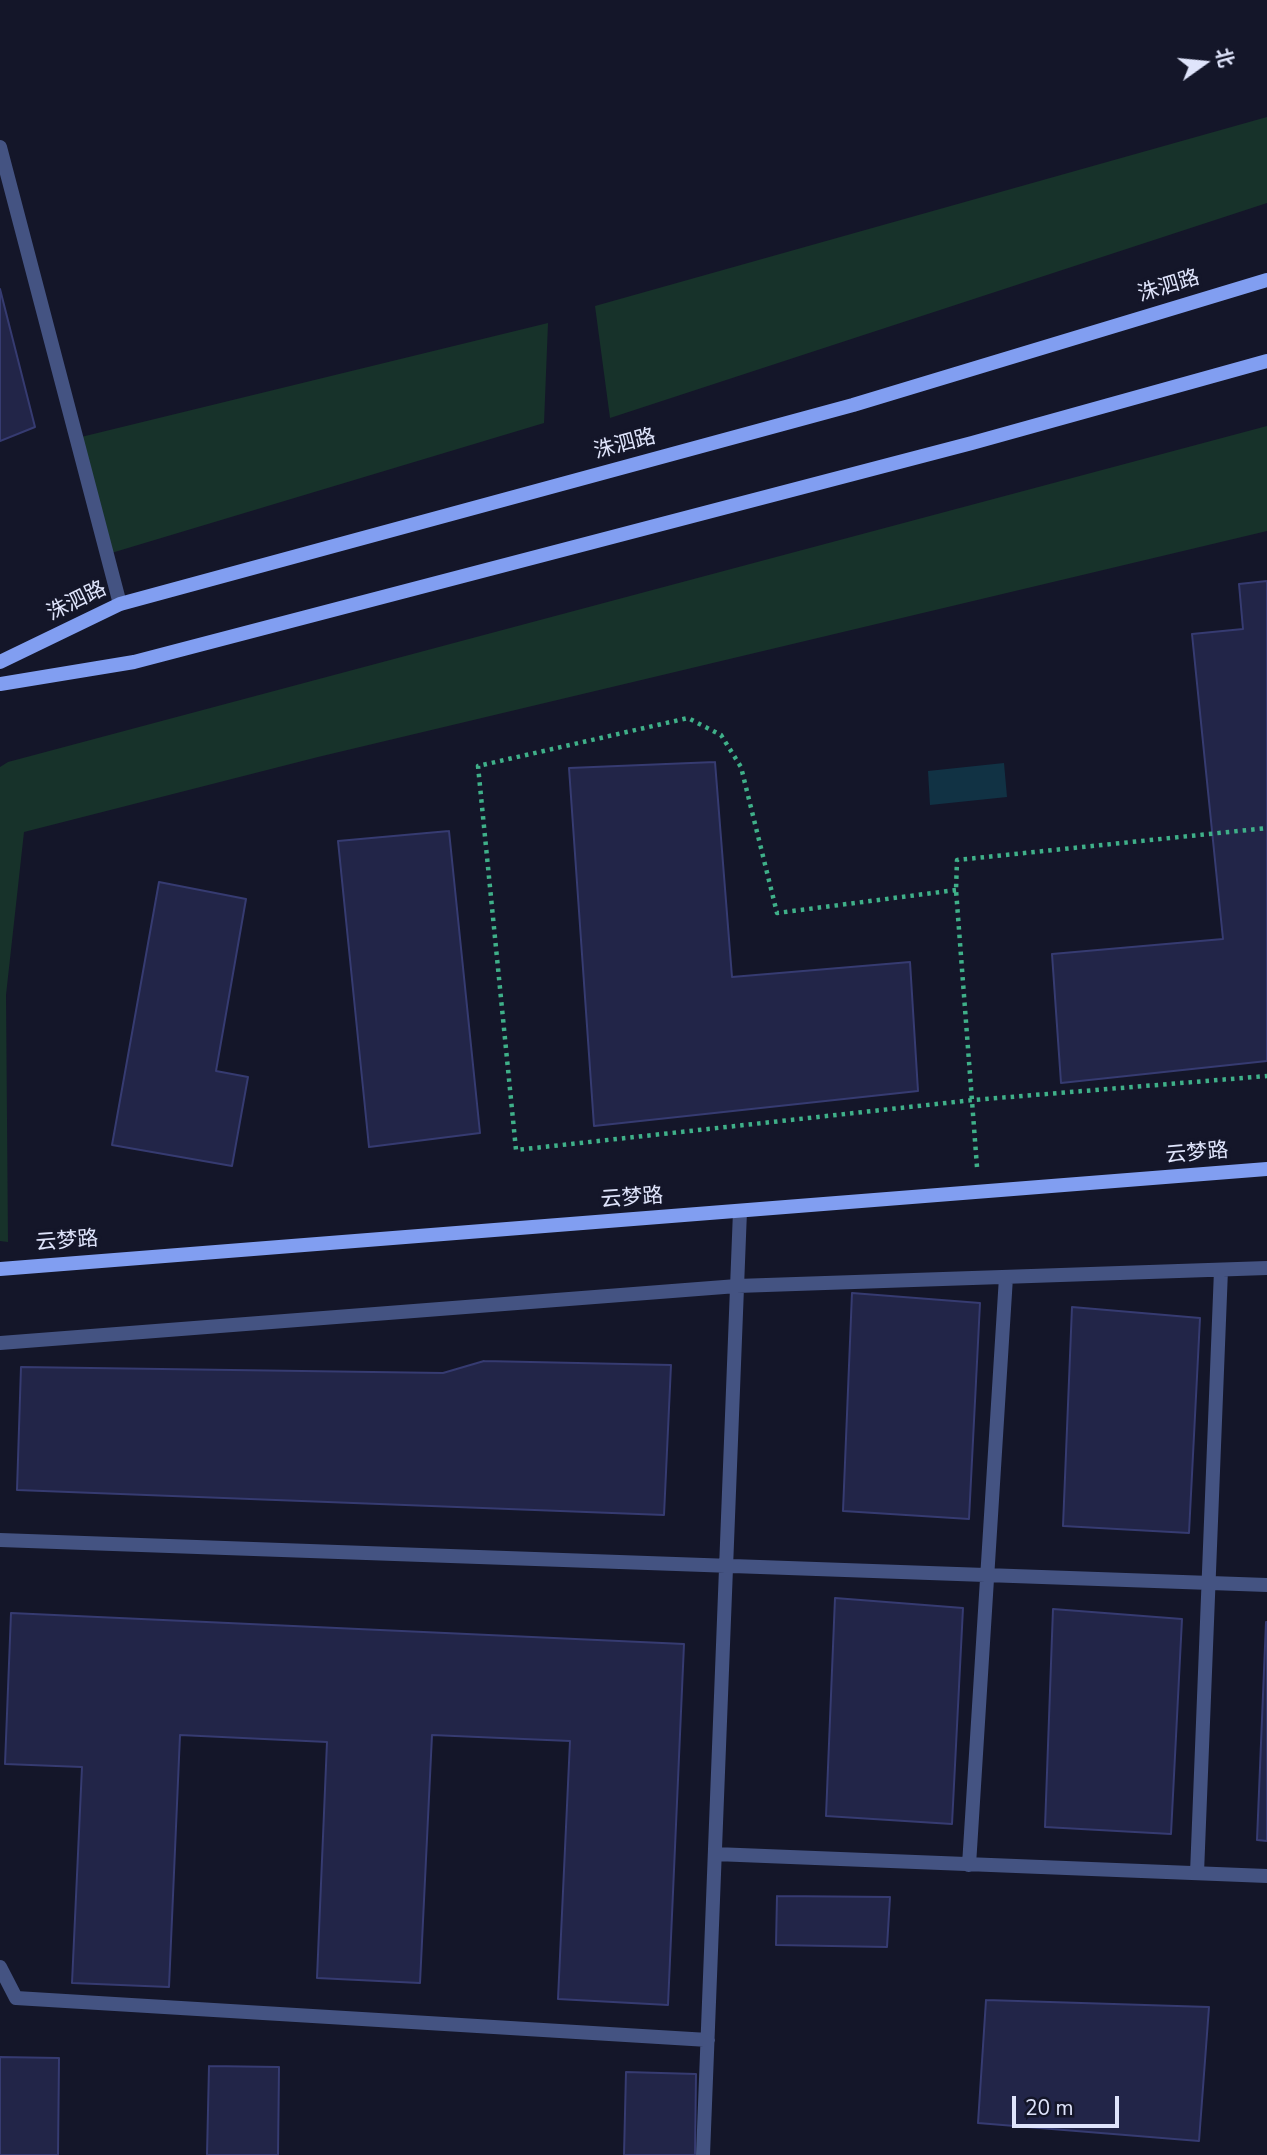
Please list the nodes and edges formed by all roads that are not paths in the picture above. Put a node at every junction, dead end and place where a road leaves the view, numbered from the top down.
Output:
1 (0, 147) edge
2 (1267, 280) edge
3 (1267, 361) edge
4 (120, 604) junction
5 (0, 663) edge
6 (0, 684) edge
7 (1267, 1169) edge
8 (740, 1211) junction
9 (1267, 1268) edge
10 (0, 1269) edge
11 (1221, 1270) junction
12 (1006, 1277) junction
13 (737, 1286) junction
14 (0, 1343) edge
15 (0, 1540) edge
16 (726, 1566) junction
17 (987, 1575) junction
18 (1208, 1583) junction
19 (1267, 1585) edge
20 (715, 1854) junction
21 (969, 1865) junction
22 (1197, 1873) junction
23 (1267, 1876) edge
24 (0, 1967) edge
25 (708, 2040) junction
26 (703, 2155) edge

1 - 4 street
2 - 4 street, 洙泗路
3 - 6 street
4 - 5 street, 洙泗路
7 - 8 street, 云梦路
8 - 10 street, 云梦路
8 - 13 street
9 - 11 street
11 - 12 street
11 - 18 street
12 - 13 street
12 - 17 street
13 - 14 street
13 - 16 street
15 - 16 street
16 - 17 street
16 - 20 street
17 - 18 street
17 - 21 street
18 - 19 street
18 - 22 street
20 - 21 street
20 - 25 street
21 - 22 street
22 - 23 street
24 - 25 street
25 - 26 street

